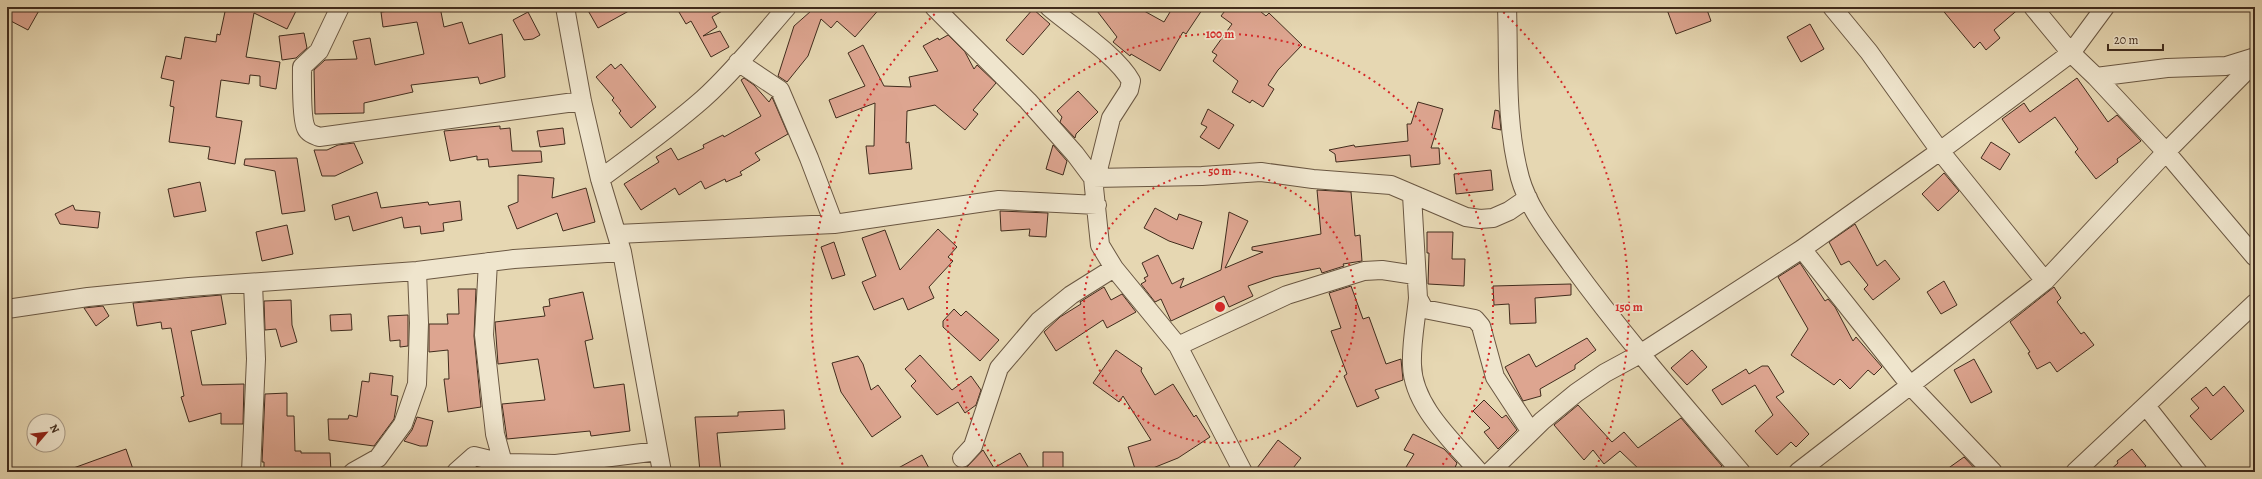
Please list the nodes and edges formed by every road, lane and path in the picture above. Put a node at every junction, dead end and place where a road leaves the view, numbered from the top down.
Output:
1 (340, 7) edge
2 (565, 7) edge
3 (788, 7) edge
4 (1049, 7) edge
5 (1507, 7) edge
6 (1832, 7) edge
7 (2033, 7) edge
8 (2105, 7) edge
9 (942, 9) edge
10 (2071, 53) junction
11 (2255, 57) edge
12 (738, 62) junction
13 (2255, 62) edge
14 (2096, 77) junction
15 (582, 101) junction
16 (1940, 151) junction
17 (2166, 152) junction
18 (1094, 178) junction
19 (600, 180) junction
20 (1412, 195) junction
21 (1528, 198) junction
22 (1097, 205) junction
23 (834, 224) junction
24 (617, 234) junction
25 (1802, 249) junction
26 (622, 252) junction
27 (2255, 257) edge
28 (488, 262) junction
29 (1114, 268) junction
30 (417, 271) junction
31 (1415, 275) junction
32 (2045, 281) junction
33 (253, 284) junction
34 (1418, 298) junction
35 (2255, 303) edge
36 (7, 309) edge
37 (1178, 346) junction
38 (1640, 354) junction
39 (1910, 385) junction
40 (2146, 406) junction
41 (1531, 432) junction
42 (658, 451) junction
43 (962, 458) dead end
44 (503, 463) junction
45 (1491, 471) edge
46 (251, 472) edge
47 (353, 472) edge
48 (456, 472) edge
49 (662, 472) edge
50 (1243, 472) edge
51 (1742, 472) edge
52 (1798, 472) edge
53 (1993, 472) edge
54 (2075, 472) edge
55 (2198, 472) edge

1 - 15 street
2 - 15 street
3 - 12 street
4 - 18 street
5 - 21 street
6 - 16 street
7 - 10 street
8 - 10 street
9 - 18 street
10 - 14 street
10 - 16 street
11 - 14 street
12 - 19 street
12 - 23 street
13 - 17 street
14 - 17 street
15 - 19 street
16 - 25 street
16 - 32 street
17 - 27 street
17 - 32 street
18 - 20 street
18 - 22 street
19 - 24 street
20 - 21 street
20 - 31 street
21 - 38 street
22 - 23 street
22 - 29 street
23 - 24 street
24 - 26 street
25 - 38 street
25 - 39 street
26 - 28 street
26 - 42 street
28 - 30 street
28 - 44 street
29 - 37 street
29 - 43 street
30 - 33 street
30 - 47 street
31 - 34 street
31 - 37 street
32 - 39 street
33 - 36 street
33 - 46 street
34 - 41 street
34 - 45 street
35 - 40 street
37 - 50 street
38 - 41 street
38 - 51 street
39 - 52 street
39 - 53 street
40 - 54 street
40 - 55 street
41 - 45 street
42 - 44 street
42 - 49 street
44 - 48 street

